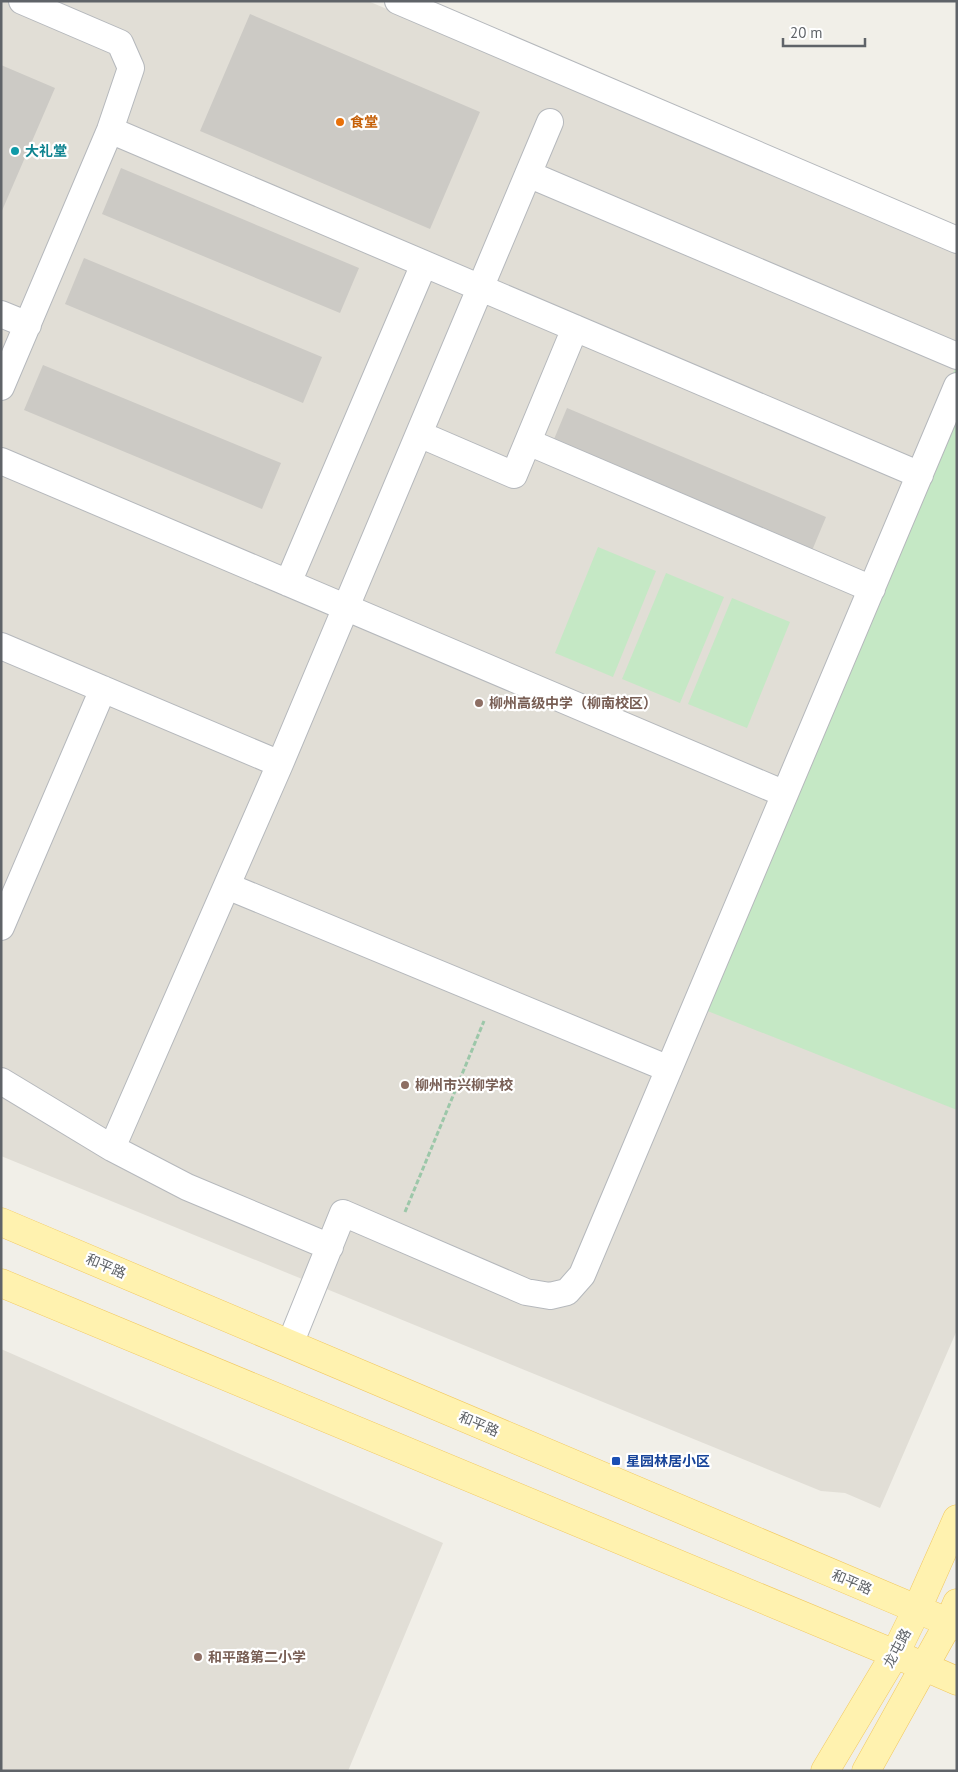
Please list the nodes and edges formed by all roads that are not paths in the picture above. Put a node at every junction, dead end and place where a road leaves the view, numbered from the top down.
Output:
1 (22, 1) edge
2 (398, 1) edge
3 (550, 122) dead end
4 (110, 130) junction
5 (528, 174) junction
6 (957, 240) edge
7 (424, 264) junction
8 (481, 287) junction
9 (1, 314) edge
10 (28, 325) junction
11 (575, 328) junction
12 (957, 356) edge
13 (957, 386) edge
14 (1, 387) edge
15 (419, 434) junction
16 (528, 442) junction
17 (1, 461) edge
18 (920, 475) junction
19 (288, 583) junction
20 (872, 589) junction
21 (346, 608) junction
22 (1, 646) edge
23 (103, 689) junction
24 (280, 764) junction
25 (785, 794) junction
26 (227, 886) junction
27 (3, 919) edge
28 (669, 1069) junction
29 (1, 1081) edge
30 (112, 1148) junction
31 (1, 1222) edge
32 (330, 1247) junction
33 (1, 1283) edge
34 (290, 1344) junction
35 (957, 1519) edge
36 (917, 1609) junction
37 (954, 1617) edge
38 (895, 1654) junction
39 (924, 1667) junction
40 (957, 1681) edge
41 (825, 1771) edge
42 (866, 1771) edge

1 - 4 street
2 - 6 street
3 - 5 street
4 - 7 street
4 - 10 street
5 - 8 street
5 - 12 street
7 - 8 street
7 - 19 street
8 - 11 street
8 - 15 street
9 - 10 street
10 - 14 street
11 - 16 street
11 - 18 street
13 - 18 street
15 - 16 street
15 - 21 street
16 - 20 street
17 - 19 street
18 - 20 street
19 - 21 street
20 - 25 street
21 - 24 street
21 - 25 street
22 - 23 street
23 - 24 street
23 - 27 street
24 - 26 street
25 - 28 street
26 - 28 street
26 - 30 street
28 - 32 street
29 - 30 street
30 - 32 street
31 - 34 main road, 和平路
32 - 34 street
33 - 38 main road
34 - 36 main road, 和平路
35 - 36 main road, 龙屯路
36 - 37 main road, 和平路
36 - 38 main road, 龙屯路
37 - 39 main road
38 - 39 main road
38 - 41 main road, 龙屯路
39 - 40 main road
39 - 42 main road

